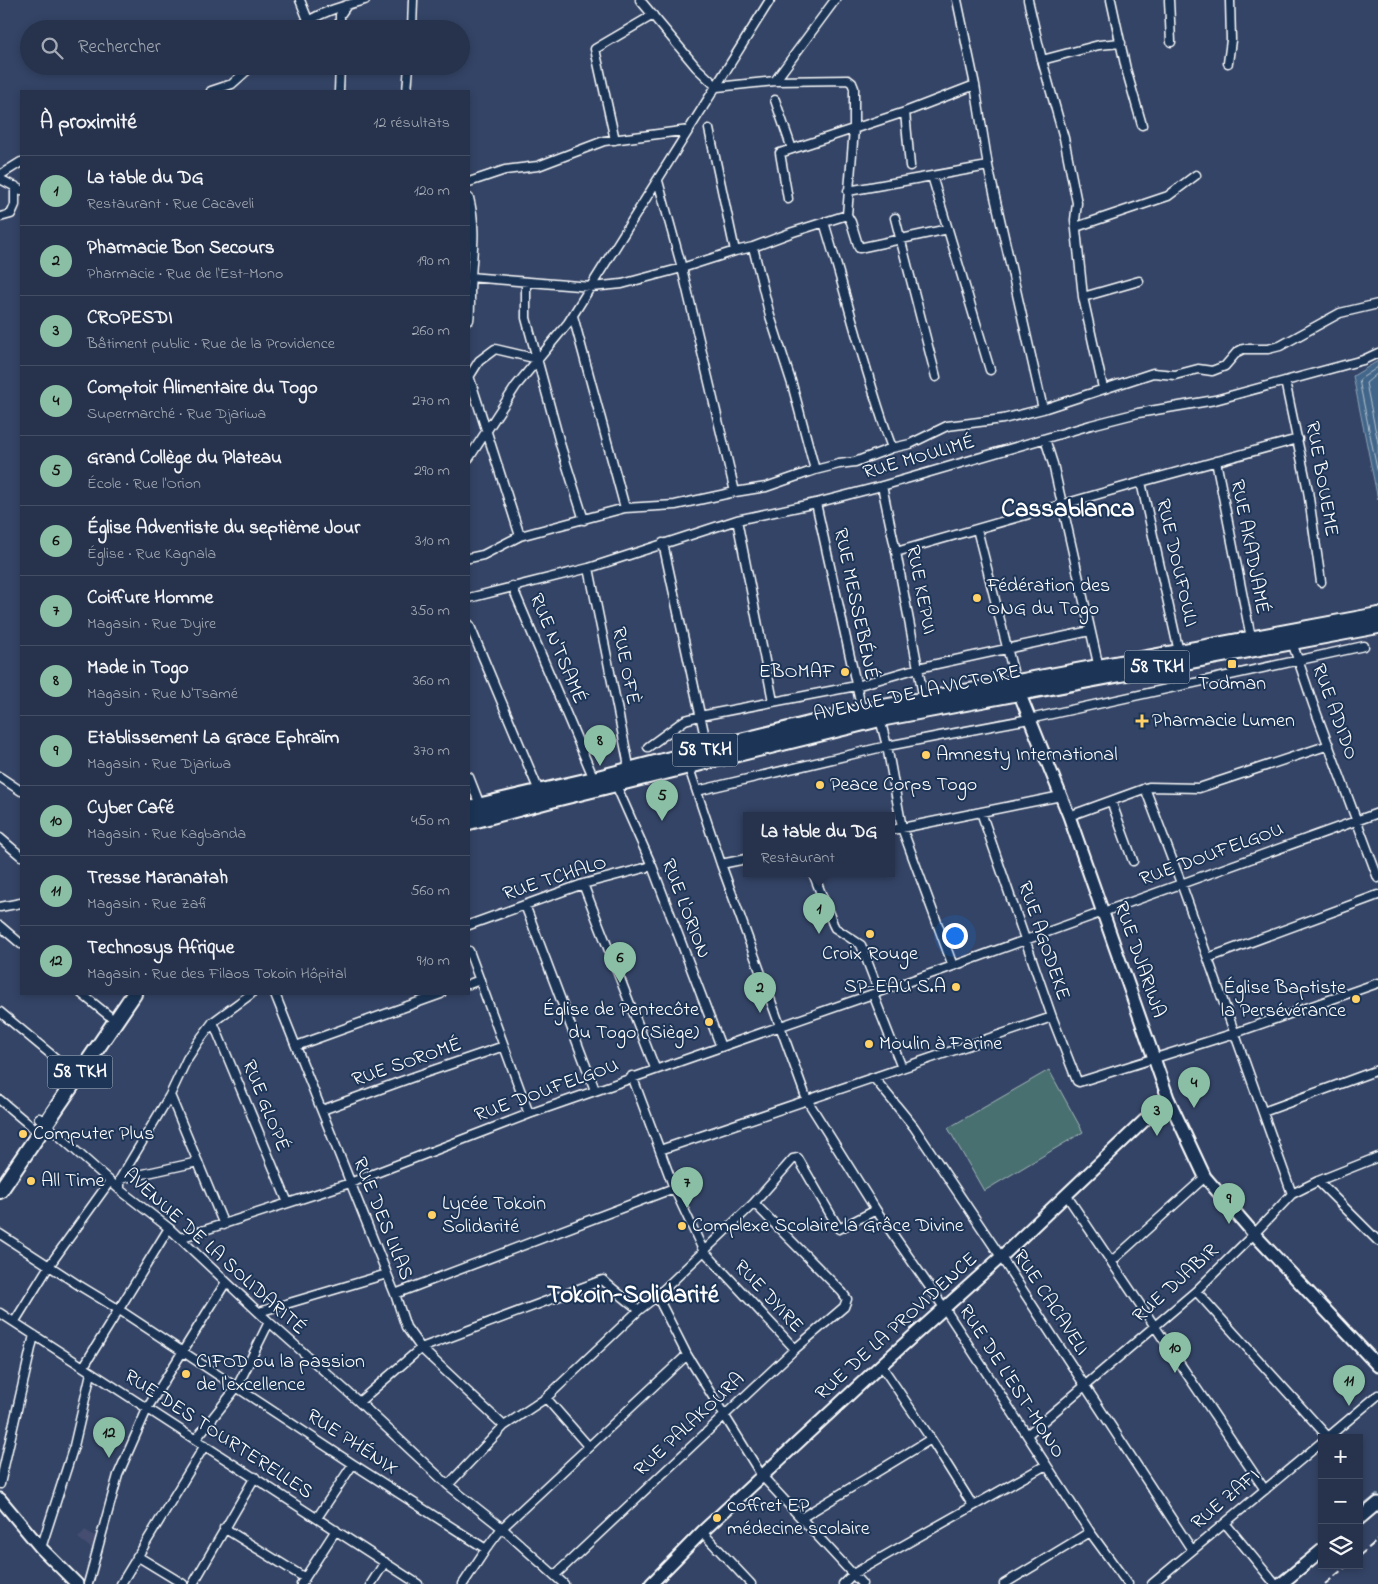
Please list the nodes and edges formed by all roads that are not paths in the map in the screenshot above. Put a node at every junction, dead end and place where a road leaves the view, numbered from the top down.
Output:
1 (300, 0) edge
2 (365, 0) edge
3 (414, 0) edge
4 (642, 0) edge
5 (770, 0) edge
6 (835, 0) edge
7 (957, 0) edge
8 (1028, 0) edge
9 (1111, 0) edge
10 (1169, 0) edge
11 (1230, 0) edge
12 (348, 5) junction
13 (653, 15) junction
14 (308, 20) joint
15 (340, 20) edge
16 (413, 20) edge
17 (1171, 42) dead end
18 (1121, 43) junction
19 (1042, 60) junction
20 (1228, 63) dead end
21 (242, 75) edge
22 (340, 75) edge
23 (408, 75) edge
24 (775, 81) junction
25 (975, 85) junction
26 (717, 87) junction
27 (214, 90) edge
28 (339, 90) edge
29 (407, 90) edge
30 (775, 100) dead end
31 (905, 112) junction
32 (1142, 125) dead end
33 (709, 129) dead end
34 (854, 129) junction
35 (690, 130) junction
36 (615, 140) junction
37 (792, 149) junction
38 (20, 163) edge
39 (910, 166) dead end
40 (988, 166) junction
41 (1196, 175) dead end
42 (932, 176) junction
43 (0, 177) edge
44 (658, 180) junction
45 (470, 182) edge
46 (18, 188) edge
47 (848, 191) junction
48 (788, 199) dead end
49 (470, 202) edge
50 (847, 215) junction
51 (0, 218) edge
52 (895, 218) dead end
53 (824, 222) junction
54 (1076, 227) junction
55 (948, 229) junction
56 (900, 240) junction
57 (754, 247) junction
58 (735, 251) junction
59 (682, 268) junction
60 (470, 277) edge
61 (1139, 281) dead end
62 (526, 282) junction
63 (591, 287) junction
64 (1083, 297) junction
65 (1378, 304) edge
66 (573, 316) junction
67 (1378, 353) edge
68 (538, 359) junction
69 (990, 370) dead end
70 (470, 376) edge
71 (936, 377) dead end
72 (470, 380) edge
73 (1285, 381) junction
74 (1103, 388) junction
75 (1043, 409) junction
76 (487, 430) junction
77 (1045, 439) junction
78 (1298, 439) junction
79 (892, 448) junction
80 (470, 456) edge
81 (1216, 461) junction
82 (815, 470) junction
83 (1141, 482) junction
84 (882, 486) junction
85 (735, 492) junction
86 (816, 503) junction
87 (1062, 505) junction
88 (625, 508) junction
89 (584, 520) junction
90 (737, 520) junction
91 (977, 529) junction
92 (520, 536) junction
93 (663, 543) junction
94 (896, 552) junction
95 (470, 558) edge
96 (589, 568) junction
97 (1321, 582) dead end
98 (512, 586) junction
99 (470, 598) edge
100 (1377, 622) edge
101 (470, 626) edge
102 (1090, 631) junction
103 (1251, 638) junction
104 (1292, 642) junction
105 (1364, 646) dead end
106 (1007, 648) junction
107 (1179, 652) junction
108 (1298, 660) junction
109 (918, 668) junction
110 (1099, 668) junction
111 (856, 686) junction
112 (1017, 688) junction
113 (924, 700) junction
114 (773, 701) junction
115 (862, 712) junction
116 (700, 716) junction
117 (880, 719) junction
118 (1029, 719) junction
119 (1329, 745) junction
120 (887, 746) junction
121 (648, 747) dead end
122 (709, 755) junction
123 (687, 761) junction
124 (626, 771) junction
125 (0, 777) edge
126 (594, 779) junction
127 (470, 782) edge
128 (616, 785) junction
129 (1146, 788) junction
130 (20, 790) edge
131 (539, 791) junction
132 (697, 791) junction
133 (1061, 796) junction
134 (1111, 801) junction
135 (475, 807) edge
136 (981, 812) junction
137 (1378, 813) edge
138 (1069, 816) junction
139 (1357, 819) junction
140 (470, 822) edge
141 (902, 828) junction
142 (895, 829) edge
143 (0, 838) edge
144 (20, 855) edge
145 (743, 860) edge
146 (1134, 861) dead end
147 (721, 864) junction
148 (652, 866) junction
149 (815, 877) edge
150 (1378, 878) edge
151 (1181, 883) junction
152 (583, 884) junction
153 (1378, 895) edge
154 (20, 903) edge
155 (525, 905) junction
156 (0, 908) edge
157 (1102, 912) junction
158 (470, 925) edge
159 (0, 926) edge
160 (1026, 939) junction
161 (20, 943) edge
162 (470, 954) edge
163 (1208, 958) junction
164 (953, 966) junction
165 (480, 980) junction
166 (1378, 983) edge
167 (470, 984) edge
168 (876, 993) junction
169 (83, 995) edge
170 (123, 995) edge
171 (133, 995) edge
172 (250, 995) edge
173 (275, 995) edge
174 (438, 995) edge
175 (0, 1012) edge
176 (108, 1015) junction
177 (1052, 1017) junction
178 (213, 1022) junction
179 (780, 1027) junction
180 (1235, 1033) junction
181 (296, 1046) junction
182 (504, 1046) junction
183 (721, 1047) junction
184 (1154, 1058) junction
185 (655, 1068) junction
186 (902, 1068) junction
187 (1378, 1070) edge
188 (71, 1071) junction
189 (632, 1076) junction
190 (874, 1078) junction
191 (595, 1090) junction
192 (170, 1095) junction
193 (1168, 1098) junction
194 (0, 1100) edge
195 (807, 1100) junction
196 (322, 1110) junction
197 (1263, 1112) junction
198 (529, 1114) junction
199 (39, 1125) junction
200 (660, 1150) junction
201 (1378, 1157) edge
202 (198, 1162) junction
203 (1205, 1177) junction
204 (0, 1178) edge
205 (120, 1179) junction
206 (110, 1181) junction
207 (1318, 1181) junction
208 (350, 1183) junction
209 (674, 1188) junction
210 (120, 1190) junction
211 (0, 1191) edge
212 (1292, 1194) junction
213 (1067, 1196) junction
214 (288, 1203) junction
215 (754, 1203) junction
216 (876, 1210) junction
217 (224, 1225) junction
218 (169, 1228) junction
219 (0, 1234) edge
220 (1254, 1234) junction
221 (180, 1238) junction
222 (1378, 1241) edge
223 (703, 1250) junction
224 (1001, 1257) junction
225 (1112, 1261) junction
226 (49, 1266) junction
227 (387, 1274) junction
228 (226, 1282) junction
229 (1196, 1291) junction
230 (395, 1294) junction
231 (657, 1296) junction
232 (118, 1309) junction
233 (944, 1309) junction
234 (639, 1310) junction
235 (259, 1312) junction
236 (0, 1313) edge
237 (14, 1322) junction
238 (269, 1322) junction
239 (1155, 1325) junction
240 (34, 1335) junction
241 (421, 1348) junction
242 (795, 1349) junction
243 (182, 1350) junction
244 (687, 1355) junction
245 (881, 1365) junction
246 (84, 1366) junction
247 (1378, 1366) edge
248 (91, 1373) junction
249 (1084, 1386) junction
250 (237, 1387) junction
251 (1378, 1395) edge
252 (546, 1398) junction
253 (360, 1402) junction
254 (148, 1407) junction
255 (724, 1415) junction
256 (504, 1426) junction
257 (1322, 1434) edge
258 (1332, 1434) edge
259 (1027, 1435) junction
260 (196, 1439) junction
261 (932, 1439) junction
262 (205, 1445) junction
263 (1318, 1446) edge
264 (589, 1447) junction
265 (353, 1464) junction
266 (1046, 1465) junction
267 (762, 1476) junction
268 (254, 1477) junction
269 (0, 1484) edge
270 (448, 1485) junction
271 (1265, 1490) junction
272 (0, 1499) edge
273 (1378, 1503) edge
274 (973, 1506) junction
275 (1363, 1516) edge
276 (318, 1518) junction
277 (801, 1518) junction
278 (1225, 1523) junction
279 (224, 1528) junction
280 (502, 1528) junction
281 (336, 1530) junction
282 (702, 1532) junction
283 (1090, 1532) junction
284 (41, 1548) junction
285 (486, 1549) junction
286 (1192, 1550) junction
287 (1318, 1553) edge
288 (137, 1556) junction
289 (385, 1562) junction
290 (853, 1574) junction
291 (554, 1575) junction
292 (1020, 1580) edge
293 (303, 1581) edge
294 (77, 1584) edge
295 (88, 1584) edge
296 (120, 1584) edge
297 (183, 1584) edge
298 (192, 1584) edge
299 (371, 1584) edge
300 (418, 1584) edge
301 (463, 1584) edge
302 (564, 1584) edge
303 (651, 1584) edge
304 (751, 1584) edge
305 (843, 1584) edge
306 (862, 1584) edge
307 (1004, 1584) edge
308 (1128, 1584) edge
309 (1152, 1584) edge
310 (1275, 1584) edge
311 (1281, 1584) edge

1 - 14 street
2 - 12 street
3 - 16 street
4 - 13 street
5 - 26 street
6 - 24 street
7 - 25 street
8 - 19 street
9 - 18 street
10 - 17 street
11 - 20 street
12 - 14 street
12 - 15 street
13 - 26 street
13 - 36 street
18 - 19 street
18 - 32 street
19 - 54 street
21 - 27 street
22 - 28 street
23 - 29 street
24 - 26 street
24 - 34 street
25 - 31 street
25 - 40 street
26 - 35 street
30 - 37 street
31 - 34 street
31 - 39 street
33 - 58 street
34 - 37 street
34 - 47 street
35 - 36 street
35 - 44 street
36 - 45 street
37 - 48 street
38 - 43 street
40 - 42 street
40 - 75 street
41 - 54 street
42 - 47 street
42 - 55 street
43 - 46 street
44 - 59 street
44 - 63 street
46 - 51 street
47 - 50 street
49 - 60 street
50 - 53 street
50 - 56 street
52 - 56 street
53 - 57 street
53 - 79 street
54 - 64 street
55 - 56 street
55 - 69 street
56 - 71 street
57 - 58 street
57 - 82 street
58 - 59 street
59 - 63 street
59 - 85 street
60 - 62 street
61 - 64 street
62 - 63 street
62 - 68 street
63 - 66 street
64 - 74 street
65 - 74 street
66 - 68 street
66 - 88 street
67 - 73 street, RUE MOULIMÉ
68 - 70 street
68 - 76 street
68 - 89 street
72 - 76 street
73 - 77 street, RUE MOULIMÉ
73 - 78 street, RUE BOUEME
74 - 75 street
75 - 79 street
76 - 80 street
76 - 92 street
77 - 84 street, RUE MOULIMÉ
77 - 87 street
78 - 81 street
78 - 97 street, RUE BOUEME
79 - 82 street
81 - 83 street
81 - 103 street, RUE AKADJAMÉ
82 - 85 street
83 - 87 street
83 - 107 street, RUE DOUFOULI
84 - 86 street, RUE MOULIMÉ
84 - 94 street, RUE KEPUI
85 - 88 street
86 - 90 street, RUE MOULIMÉ
86 - 111 street, RUE MESSEBÉNÉ
87 - 91 street
87 - 102 street
88 - 89 street
89 - 92 street
90 - 93 street, RUE MOULIMÉ
90 - 114 street
91 - 94 street
91 - 106 street
92 - 95 street
93 - 96 street, RUE MOULIMÉ
93 - 116 street
94 - 109 street, RUE KEPUI
96 - 98 street, RUE MOULIMÉ
96 - 124 street, RUE OFÈ
98 - 99 street, RUE MOULIMÉ
98 - 126 street, RUE N'TSAMÉ
100 - 103 highway, AVENUE DE LA VICTOIRE / 58 TKH
100 - 104 highway, AVENUE DE LA VICTOIRE / 58 TKH
101 - 131 street
102 - 106 street
102 - 110 street
103 - 107 highway, AVENUE DE LA VICTOIRE / 58 TKH
104 - 108 street, RUE ADIDO
104 - 112 highway, AVENUE DE LA VICTOIRE / 58 TKH
105 - 108 street
106 - 109 street
106 - 112 street
107 - 110 highway, AVENUE DE LA VICTOIRE / 58 TKH
108 - 118 street
108 - 119 street, RUE ADIDO
109 - 111 street
109 - 113 street, RUE KEPUI
110 - 112 highway, AVENUE DE LA VICTOIRE / 58 TKH
111 - 114 street
111 - 115 street, RUE MESSEBÉNÉ
112 - 113 highway, AVENUE DE LA VICTOIRE / 58 TKH
112 - 117 highway, AVENUE DE LA VICTOIRE / 58 TKH
112 - 118 street, RUE DJARIWA
113 - 115 highway, AVENUE DE LA VICTOIRE / 58 TKH
114 - 116 street
115 - 122 highway, AVENUE DE LA VICTOIRE / 58 TKH
116 - 121 street
116 - 122 street
117 - 120 street
117 - 122 highway, AVENUE DE LA VICTOIRE / 58 TKH
118 - 120 street
118 - 133 street, RUE DJARIWA
119 - 129 street
119 - 139 street, RUE ADIDO
120 - 132 street
120 - 141 street
122 - 123 highway, AVENUE DE LA VICTOIRE / 58 TKH
123 - 124 highway, AVENUE DE LA VICTOIRE / 58 TKH
123 - 128 highway, AVENUE DE LA VICTOIRE / 58 TKH
123 - 132 street, RUE DE L'EST-MONO
124 - 126 highway, AVENUE DE LA VICTOIRE / 58 TKH
125 - 130 street
126 - 131 highway, AVENUE DE LA VICTOIRE / 58 TKH
127 - 135 street
128 - 140 highway, AVENUE DE LA VICTOIRE / 58 TKH
128 - 148 street, RUE L'ORION
129 - 134 street
129 - 151 street
131 - 135 highway, AVENUE DE LA VICTOIRE / 58 TKH
132 - 147 street, RUE DE L'EST-MONO
133 - 136 street
133 - 138 street, RUE DJARIWA
134 - 138 street
134 - 146 street
136 - 141 street
136 - 160 street, RUE AGODEKE
137 - 139 street, RUE DOUFELGOU
138 - 157 street, RUE DJARIWA
139 - 150 street, RUE ADIDO
139 - 151 street, RUE DOUFELGOU
141 - 142 street
141 - 164 street
143 - 144 street
145 - 147 street
147 - 179 street, RUE DE L'EST-MONO
148 - 152 street, RUE TCHALO
148 - 183 street, RUE L'ORION
149 - 168 street
151 - 157 street, RUE DOUFELGOU
151 - 163 street
152 - 155 street, RUE TCHALO
152 - 185 street
153 - 163 street
154 - 156 street
155 - 158 street, RUE TCHALO
155 - 191 street
157 - 160 street, RUE DOUFELGOU
157 - 184 street, RUE DJARIWA
159 - 161 street
160 - 164 street, RUE DOUFELGOU
160 - 177 street, RUE AGODEKE
162 - 165 street
163 - 180 street
164 - 168 street, RUE DOUFELGOU
165 - 167 street
165 - 182 street
166 - 180 street
168 - 179 street, RUE DOUFELGOU
168 - 186 street
169 - 176 street
170 - 176 highway, 58 TKH
171 - 199 highway, 58 TKH
172 - 178 street
173 - 181 street, RUE DES LILAS
174 - 181 street
175 - 188 street
176 - 188 highway, 58 TKH
177 - 184 street, RUE AGODEKE
177 - 186 street
178 - 192 street
178 - 214 street, RUE GLOPÉ
179 - 183 street, RUE DOUFELGOU
179 - 195 street, RUE DE L'EST-MONO
180 - 184 street
180 - 197 street
181 - 196 street, RUE DES LILAS
182 - 196 street, RUE SOROMÉ
182 - 198 street
183 - 185 street, RUE DOUFELGOU
184 - 193 street, RUE DJARIWA
185 - 189 street, RUE DOUFELGOU
186 - 190 street
187 - 197 street
188 - 199 highway, 58 TKH
189 - 191 street, RUE DOUFELGOU
189 - 200 street, RUE DYIRE
190 - 195 street
190 - 224 street, RUE CACAVELI
191 - 198 street, RUE DOUFELGOU
192 - 202 street
192 - 205 street
193 - 203 street, RUE DJARIWA
193 - 213 street, RUE DE LA PROVIDENCE
194 - 199 street, AVENUE DE LA SOLIDARITÉ
195 - 200 street
195 - 216 street, RUE DE L'EST-MONO
196 - 208 street, RUE DES LILAS
197 - 212 street
198 - 208 street, RUE DOUFELGOU
199 - 204 highway, 58 TKH
199 - 206 street, AVENUE DE LA SOLIDARITÉ
199 - 211 highway, 58 TKH
200 - 209 street, RUE DYIRE
201 - 207 street, RUE DJABIR
202 - 205 street
202 - 217 street
203 - 220 street, RUE DJARIWA
203 - 225 street
205 - 210 street
206 - 210 street, AVENUE DE LA SOLIDARITÉ
206 - 226 street
207 - 212 street, RUE DJABIR
207 - 222 street
208 - 214 street, RUE DOUFELGOU
208 - 227 street, RUE DES LILAS
209 - 223 street, RUE DYIRE
209 - 230 street
210 - 218 street, AVENUE DE LA SOLIDARITÉ
212 - 220 street, RUE DJABIR
213 - 224 street, RUE DE LA PROVIDENCE
213 - 225 street
214 - 217 street, RUE DOUFELGOU
215 - 216 street
215 - 223 street
215 - 242 street, RUE PALAKOURA
216 - 233 street, RUE DE L'EST-MONO
217 - 221 street, RUE DOUFELGOU
218 - 221 street, AVENUE DE LA SOLIDARITÉ
218 - 232 street
219 - 226 street, RUE PHÉNIX
220 - 229 street, RUE DJABIR
220 - 247 street, RUE DJARIWA
221 - 228 street, AVENUE DE LA SOLIDARITÉ
223 - 231 street
223 - 242 street, RUE DYIRE
224 - 233 street, RUE DE LA PROVIDENCE
224 - 249 street, RUE CACAVELI
225 - 239 street
226 - 232 street, RUE PHÉNIX
226 - 237 street
227 - 230 street, RUE DES LILAS
227 - 235 street
228 - 235 street, AVENUE DE LA SOLIDARITÉ
228 - 243 street
229 - 239 street, RUE DJABIR
229 - 257 street
230 - 241 street, RUE DES LILAS
231 - 234 street
231 - 244 street
232 - 243 street, RUE PHÉNIX
232 - 246 street
233 - 245 street, RUE DE LA PROVIDENCE
233 - 259 street, RUE DE L'EST-MONO
234 - 241 street
234 - 252 street
235 - 238 street, AVENUE DE LA SOLIDARITÉ
236 - 237 street, RUE DES TOURTERELLES
237 - 240 street, RUE DES TOURTERELLES
238 - 250 street
238 - 253 street, AVENUE DE LA SOLIDARITÉ
239 - 249 street, RUE DJABIR
239 - 271 street
240 - 246 street, RUE DES TOURTERELLES
240 - 269 street
241 - 253 street
241 - 256 street, RUE DES LILAS
242 - 255 street, RUE PALAKOURA
243 - 250 street, RUE PHÉNIX
243 - 254 street
244 - 255 street
244 - 264 street
245 - 261 street
245 - 267 street, RUE DE LA PROVIDENCE
246 - 248 street, RUE DES TOURTERELLES
248 - 254 street, RUE DES TOURTERELLES
248 - 284 street
249 - 259 street, RUE DJABIR
249 - 286 street, RUE CACAVELI
250 - 260 street
250 - 265 street, RUE PHÉNIX
251 - 258 street, RUE ZAFI
252 - 256 street
252 - 264 street
253 - 270 street, AVENUE DE LA SOLIDARITÉ
254 - 260 street, RUE DES TOURTERELLES
254 - 295 street
255 - 267 street
255 - 291 street, RUE PALAKOURA
256 - 270 street
259 - 266 street, RUE DE L'EST-MONO
260 - 262 street, RUE DES TOURTERELLES
261 - 274 street
261 - 277 street
262 - 268 street, RUE DES TOURTERELLES
262 - 288 street
263 - 271 street, RUE ZAFI
264 - 280 street
265 - 276 street
265 - 285 street, RUE PHÉNIX
266 - 274 street
266 - 283 street, RUE DE L'EST-MONO
267 - 277 street
267 - 282 street, RUE DE LA PROVIDENCE
268 - 276 street, RUE DES TOURTERELLES
268 - 279 street
270 - 280 street, AVENUE DE LA SOLIDARITÉ
271 - 278 street, RUE ZAFI
272 - 284 street
273 - 275 street
274 - 290 street
276 - 281 street, RUE DES TOURTERELLES
277 - 290 street
278 - 286 street, RUE ZAFI
278 - 310 street
279 - 293 street
279 - 298 street
280 - 285 street
280 - 291 street, AVENUE DE LA SOLIDARITÉ
281 - 289 street, RUE DES TOURTERELLES
281 - 293 street
282 - 303 street, RUE DE LA PROVIDENCE
282 - 304 street
283 - 292 street
283 - 308 street, RUE DE L'EST-MONO
284 - 294 street
285 - 301 street
286 - 309 street, RUE ZAFI
287 - 311 street
288 - 296 street
288 - 297 street
289 - 299 street
289 - 300 street, RUE DES TOURTERELLES
290 - 305 street
290 - 306 street
291 - 302 street, AVENUE DE LA SOLIDARITÉ
292 - 307 street

